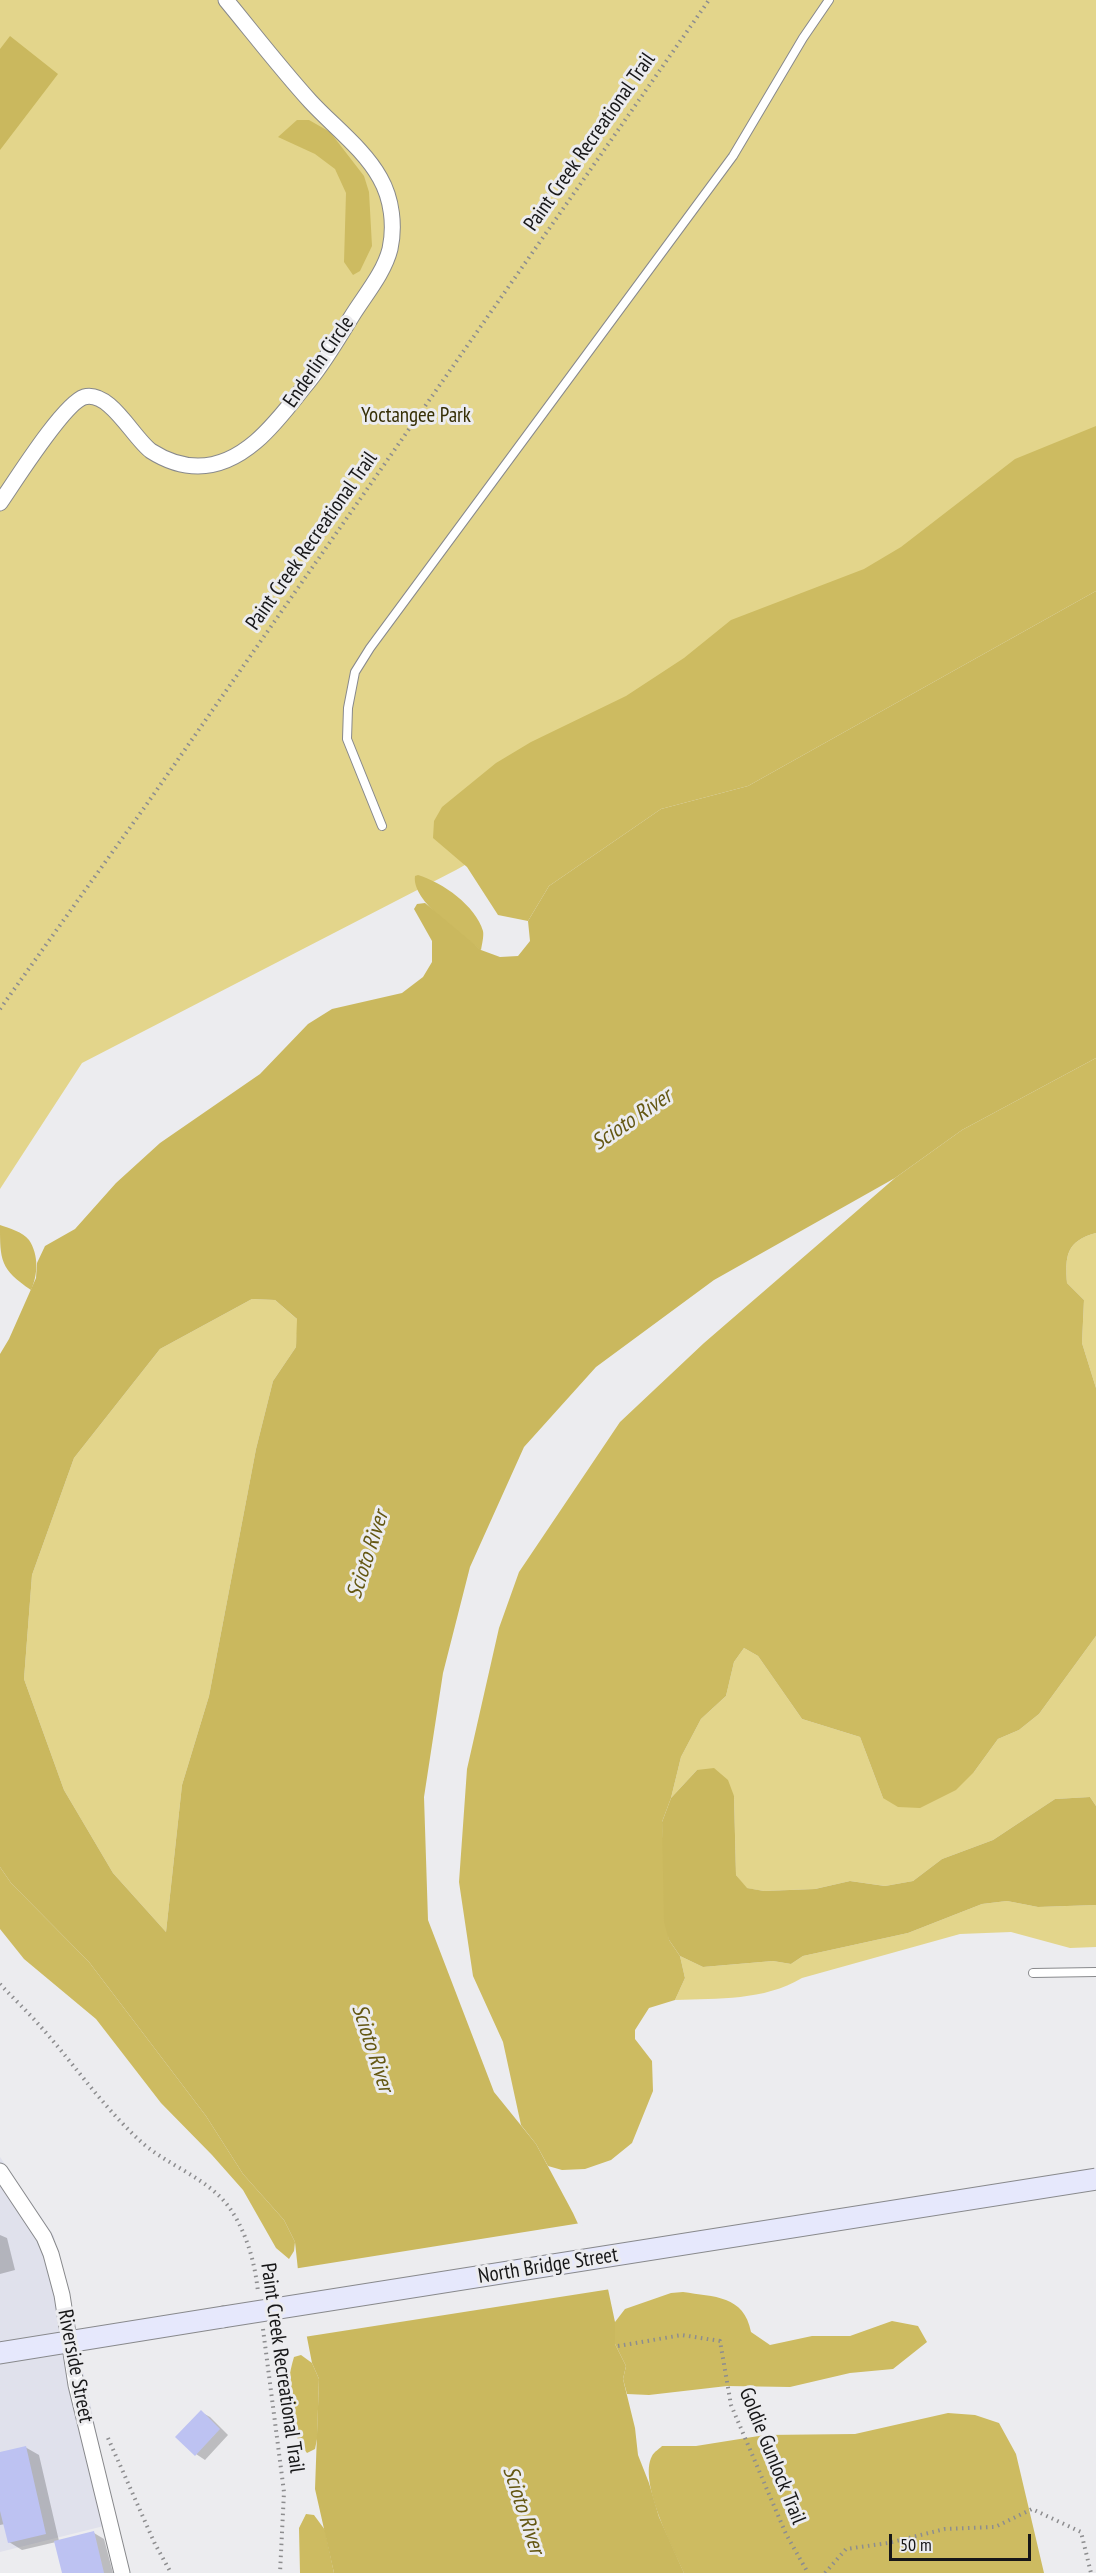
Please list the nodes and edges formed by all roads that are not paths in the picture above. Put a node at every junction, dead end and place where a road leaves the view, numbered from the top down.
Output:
1 (226, 0) edge
2 (829, 0) edge
3 (0, 503) edge
4 (382, 826) dead end
5 (1096, 1972) edge
6 (1033, 1973) dead end
7 (0, 2170) edge
8 (1096, 2179) edge
9 (70, 2341) junction
10 (0, 2353) edge
11 (122, 2573) edge

1 - 3 street, Enderlin Circle
2 - 4 lane
5 - 6 lane
7 - 9 street, Riverside Street
8 - 9 main road, North Bridge Street, bridge
9 - 10 main road, North Bridge Street
9 - 11 street, Riverside Street

